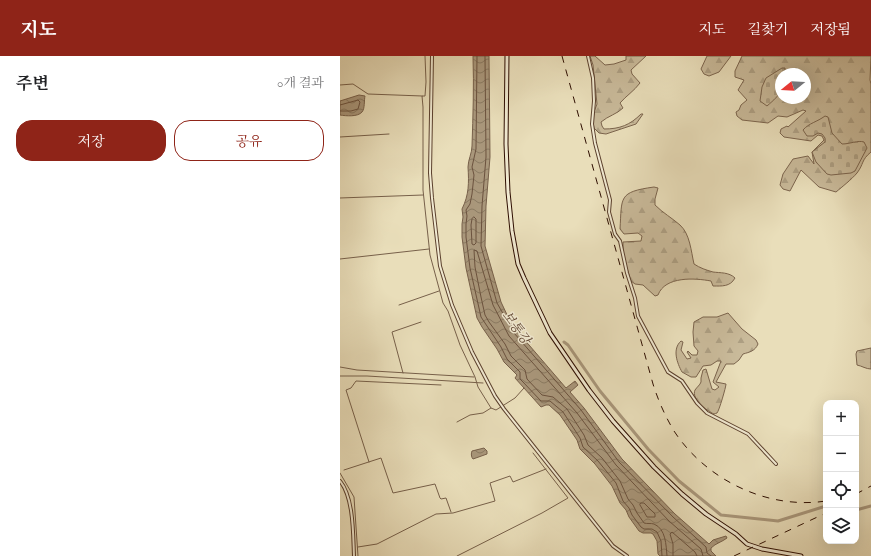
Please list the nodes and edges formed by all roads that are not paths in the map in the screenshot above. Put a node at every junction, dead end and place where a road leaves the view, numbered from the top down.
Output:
1 (432, 56) edge
2 (507, 56) edge
3 (588, 56) edge
4 (776, 464) dead end
5 (340, 482) edge
6 (354, 556) edge
7 (627, 556) edge
8 (801, 556) edge

1 - 7 street
2 - 8 main road
3 - 4 street
5 - 6 street

